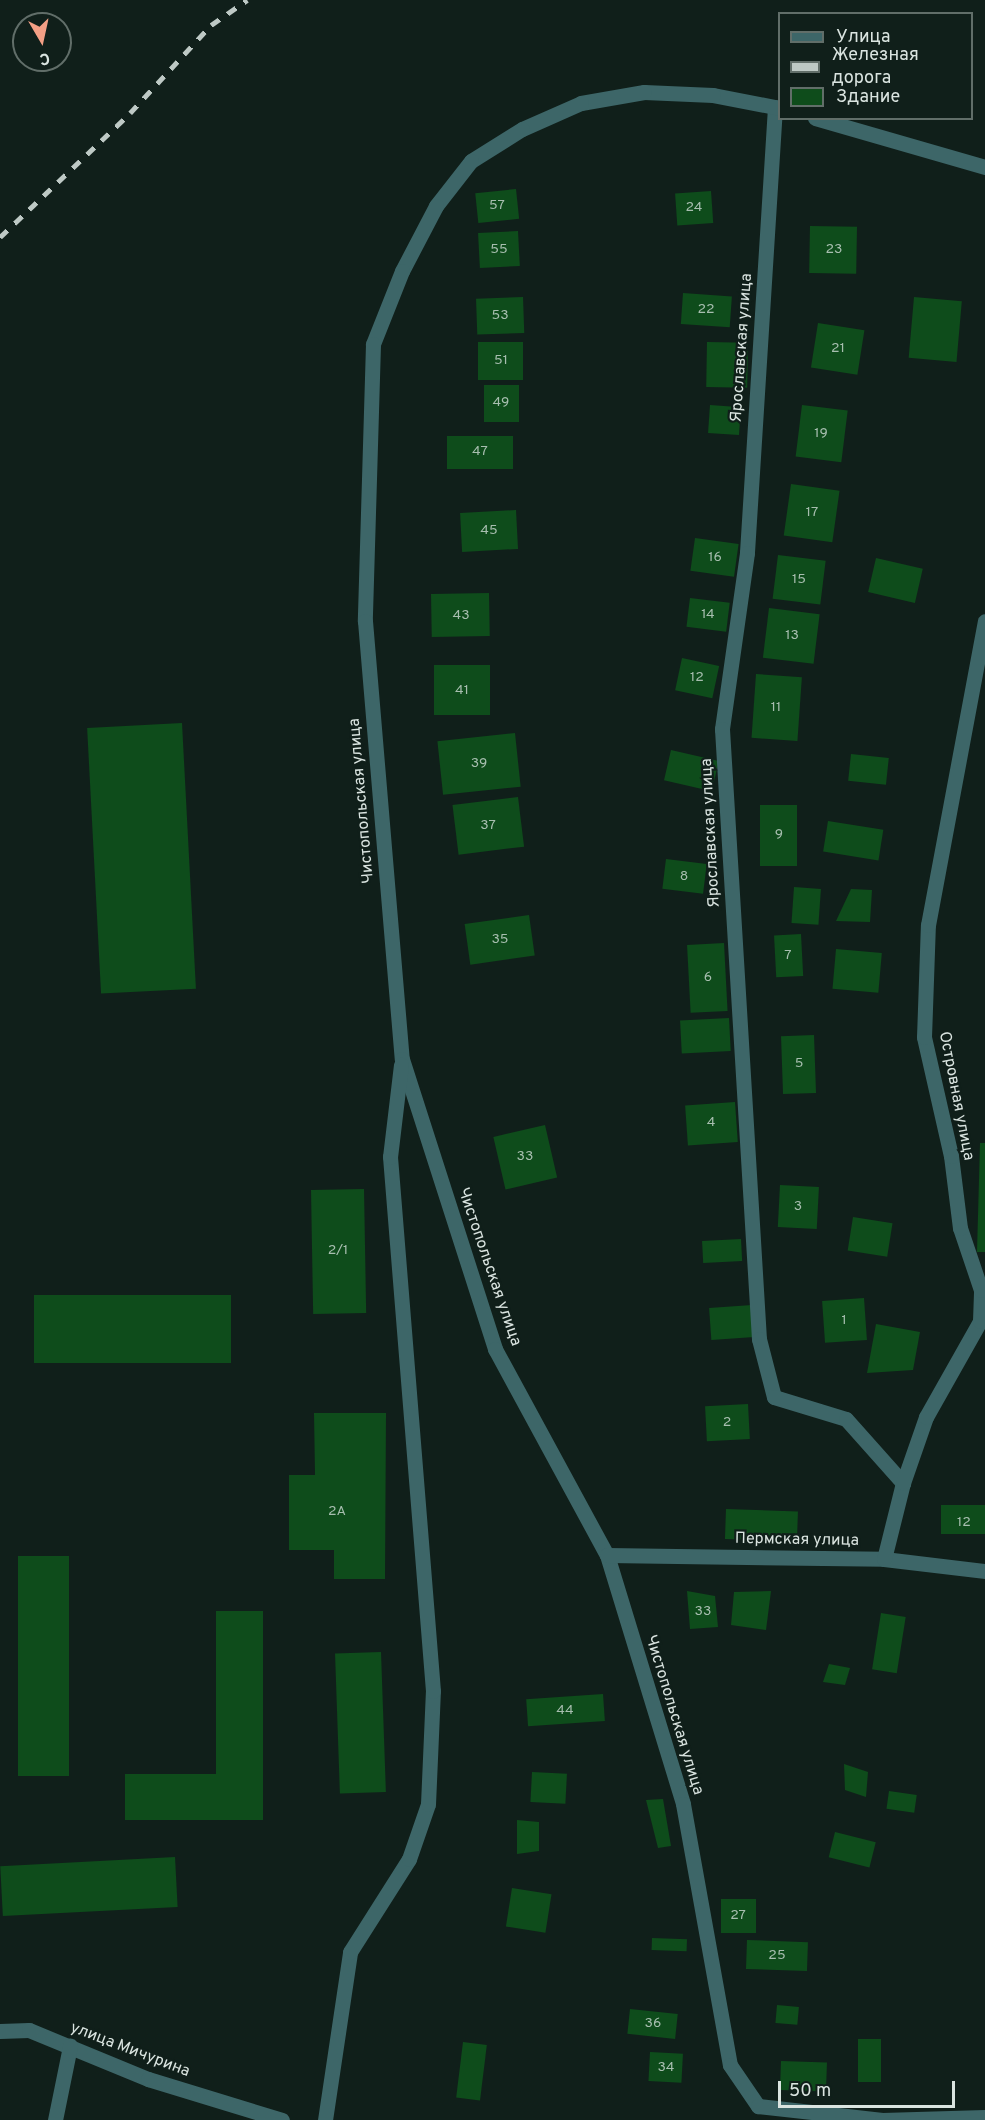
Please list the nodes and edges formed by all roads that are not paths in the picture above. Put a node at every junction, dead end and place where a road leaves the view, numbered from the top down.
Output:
1 (777, 108) edge
2 (822, 120) edge
3 (985, 167) edge
4 (985, 621) edge
5 (402, 1059) junction
6 (983, 1319) edge
7 (903, 1483) junction
8 (607, 1555) junction
9 (884, 1559) junction
10 (985, 1571) edge
11 (0, 2031) edge
12 (70, 2046) junction
13 (985, 2117) edge
14 (55, 2120) edge
15 (282, 2120) edge
16 (326, 2120) edge
17 (882, 2120) edge

1 - 5 street, Чистопольская улица
1 - 7 street, Ярославская улица
2 - 3 street
4 - 6 street, Островная улица
5 - 8 street, Чистопольская улица
5 - 16 street
6 - 7 street, Островная улица
7 - 9 street, Островная улица
8 - 9 street, Пермская улица
8 - 17 street, Чистопольская улица
9 - 10 street, Пермская улица
11 - 12 street, улица Мичурина
12 - 14 street
12 - 15 street, улица Мичурина
13 - 17 street, Чистопольская улица

